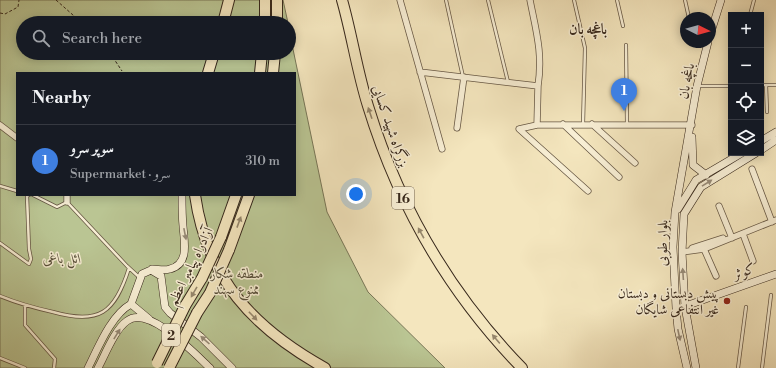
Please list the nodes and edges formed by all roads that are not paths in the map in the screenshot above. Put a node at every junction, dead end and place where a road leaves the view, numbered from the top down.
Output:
1 (229, 0) edge
2 (264, 0) edge
3 (277, 0) edge
4 (342, 0) edge
5 (400, 0) edge
6 (446, 0) edge
7 (488, 0) edge
8 (530, 0) edge
9 (574, 0) edge
10 (617, 0) edge
11 (685, 0) edge
12 (721, 0) edge
13 (754, 0) edge
14 (688, 12) edge
15 (751, 12) edge
16 (225, 16) edge
17 (265, 16) edge
18 (277, 16) edge
19 (716, 16) edge
20 (623, 26) dead end
21 (626, 45) dead end
22 (706, 48) edge
23 (212, 60) edge
24 (261, 60) edge
25 (274, 60) edge
26 (208, 72) edge
27 (260, 72) edge
28 (273, 72) edge
29 (420, 72) junction
30 (464, 77) junction
31 (508, 82) junction
32 (766, 85) joint
33 (776, 85) edge
34 (538, 86) junction
35 (697, 86) junction
36 (728, 86) edge
37 (767, 112) dead end
38 (563, 124) junction
39 (583, 124) junction
40 (592, 124) junction
41 (0, 125) edge
42 (537, 125) junction
43 (627, 125) junction
44 (692, 125) junction
45 (457, 128) dead end
46 (776, 132) edge
47 (16, 137) edge
48 (764, 139) edge
49 (776, 140) edge
50 (764, 148) edge
51 (442, 149) dead end
52 (737, 156) edge
53 (751, 156) edge
54 (635, 164) dead end
55 (752, 169) dead end
56 (706, 175) junction
57 (619, 177) dead end
58 (0, 186) edge
59 (16, 191) edge
60 (588, 191) dead end
61 (27, 196) edge
62 (35, 196) edge
63 (67, 196) edge
64 (182, 196) edge
65 (195, 196) edge
66 (236, 196) edge
67 (249, 196) edge
68 (67, 202) junction
69 (719, 206) dead end
70 (675, 212) junction
71 (774, 221) edge
72 (742, 234) junction
73 (732, 238) junction
74 (0, 243) edge
75 (704, 249) junction
76 (682, 252) junction
77 (753, 262) dead end
78 (129, 268) junction
79 (146, 270) junction
80 (776, 274) edge
81 (716, 276) dead end
82 (140, 278) junction
83 (771, 295) dead end
84 (0, 296) edge
85 (131, 304) junction
86 (25, 305) junction
87 (685, 307) junction
88 (746, 307) dead end
89 (676, 308) junction
90 (149, 320) junction
91 (0, 358) edge
92 (155, 365) edge
93 (25, 368) edge
94 (54, 368) edge
95 (88, 368) edge
96 (98, 368) edge
97 (169, 368) edge
98 (210, 368) edge
99 (232, 368) edge
100 (325, 368) edge
101 (522, 368) edge
102 (687, 368) edge
103 (696, 368) edge
104 (738, 368) edge
105 (762, 368) edge

1 - 16 highway
2 - 17 highway
3 - 18 highway
101 -> 4 highway, بزرگراه شهید کسایی / 16
5 - 29 street
6 - 30 lane
7 - 31 lane
8 - 34 street
9 - 39 lane
10 - 20 lane
11 - 14 lane
12 - 19 main road
13 - 15 lane
21 - 43 lane
22 - 35 main road, باغچه بان
23 - 26 highway
24 - 27 highway
25 - 28 highway
29 - 30 street
29 - 51 street
30 - 31 street
30 - 45 street
31 - 34 street
32 - 33 lane
32 - 37 lane
34 - 42 street
35 - 36 lane
35 - 44 main road, باغچه بان
38 - 39 street
38 - 42 street
38 - 57 street
39 - 40 street
40 - 43 street
40 - 54 street
41 - 47 street
42 - 60 street
43 - 44 street
44 - 56 main road
44 - 70 main road, بلوار طوبی
46 - 48 main road
49 - 50 main road
52 - 56 main road
76 -> 53 main road, بلوار طوبی
55 - 71 street
56 - 70 main road
58 - 59 lane
61 - 74 lane
62 - 68 lane
63 - 68 street
64 -> 79 main road
65 -> 100 highway
66 -> 92 highway, آزادراه پیامبر اعظم / 2, bridge
97 -> 67 highway, آزادراه پیامبر اعظم / 2, bridge
68 - 78 lane
69 - 73 street
70 - 89 main road, بلوار طوبی
71 - 72 street
71 - 76 street
72 - 73 street
72 - 77 street
73 - 75 street
75 - 76 street
75 - 81 street
87 -> 76 main road, بلوار طوبی
78 - 82 lane
78 - 86 lane
79 - 82 main road
99 -> 79 main road
80 - 87 main road, کوثر
82 - 85 main road
83 - 105 lane
84 - 86 lane
85 - 90 main road
85 - 95 main road
86 - 94 lane
87 - 89 main road, کوثر
87 - 103 main road, بلوار طوبی
88 - 104 lane
89 -> 102 main road, بلوار طوبی
96 -> 90 main road
90 - 98 main road
91 - 93 lane

